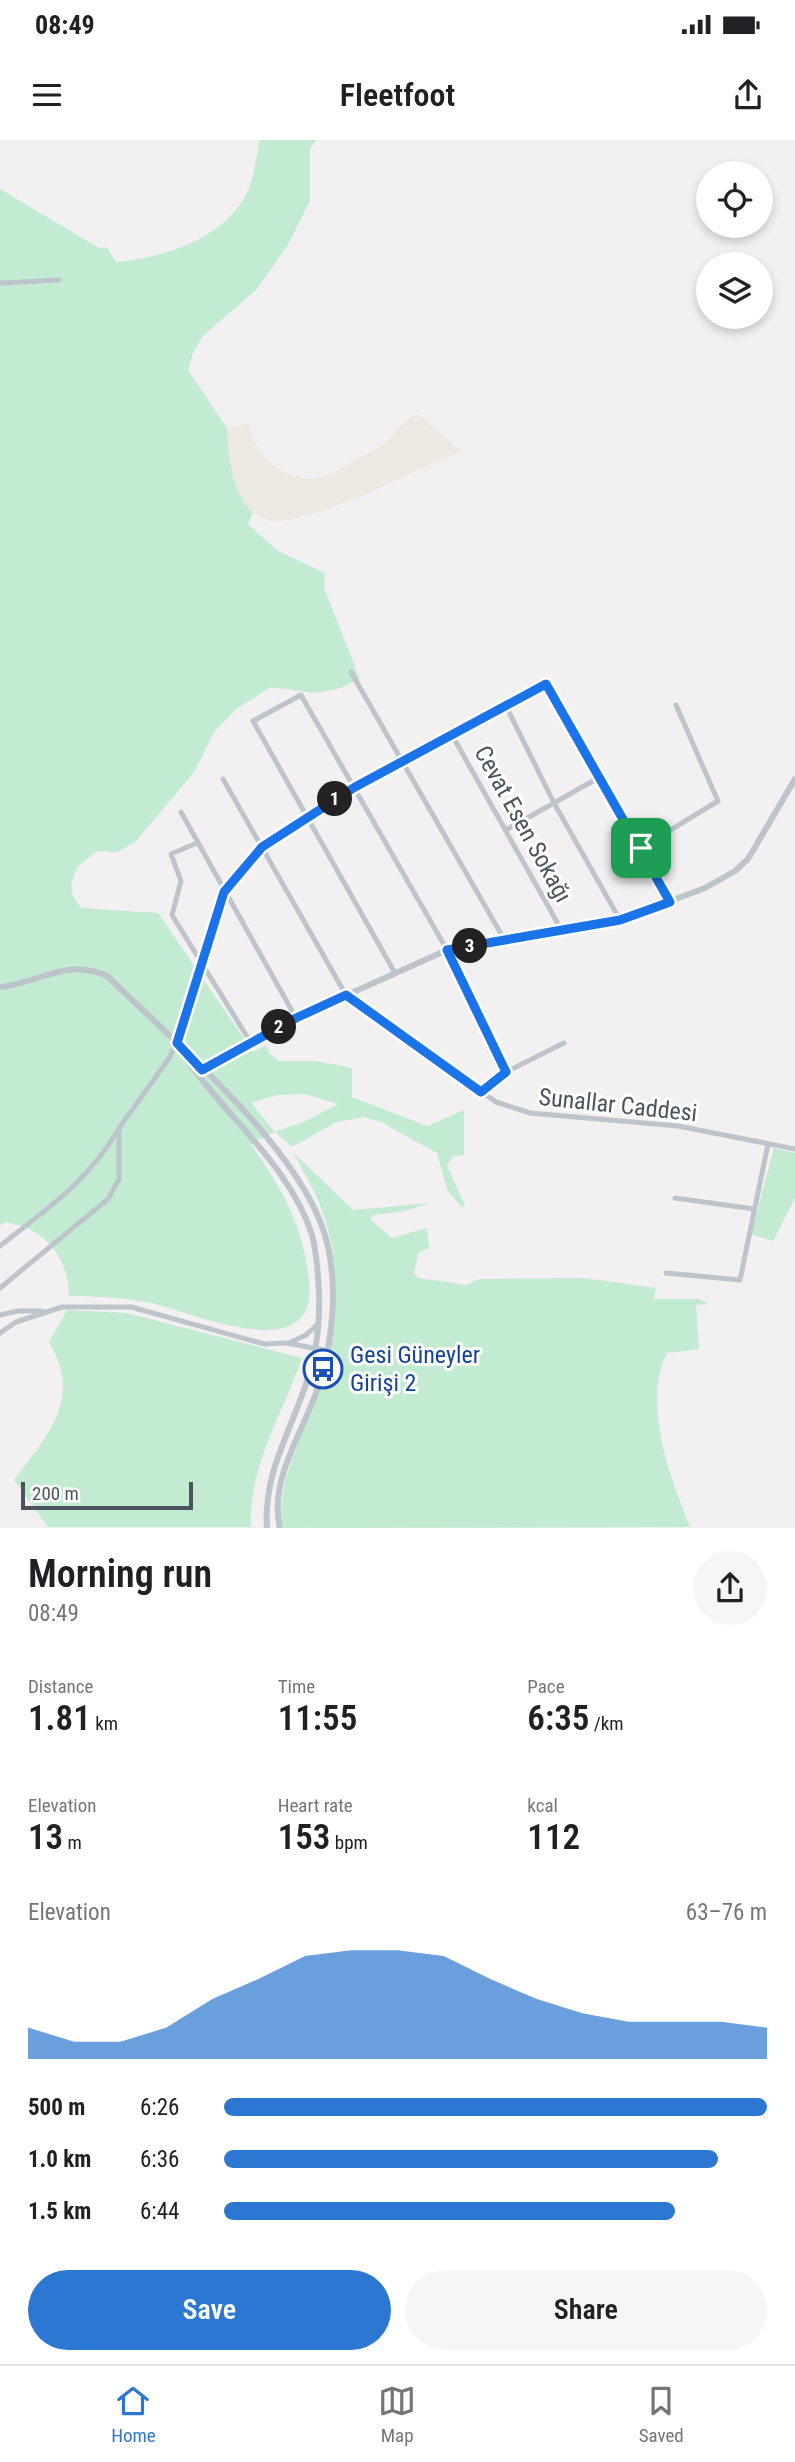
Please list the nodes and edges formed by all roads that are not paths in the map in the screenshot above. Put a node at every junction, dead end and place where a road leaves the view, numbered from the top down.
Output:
1 (59, 280) dead end
2 (0, 283) edge
3 (351, 672) dead end
4 (505, 704) junction
5 (676, 705) dead end
6 (452, 735) junction
7 (401, 762) junction
8 (600, 777) junction
9 (223, 779) dead end
10 (795, 779) edge
11 (355, 787) junction
12 (554, 803) junction
13 (181, 812) dead end
14 (307, 815) junction
15 (506, 830) junction
16 (197, 843) junction
17 (262, 847) junction
18 (641, 848) junction
19 (224, 892) junction
20 (670, 902) junction
21 (620, 920) junction
22 (562, 931) junction
23 (504, 939) junction
24 (447, 950) junction
25 (203, 966) junction
26 (395, 973) junction
27 (0, 987) edge
28 (346, 995) junction
29 (296, 1018) junction
30 (177, 1043) junction
31 (564, 1043) dead end
32 (251, 1044) junction
33 (202, 1070) junction
34 (506, 1072) junction
35 (481, 1092) junction
36 (119, 1128) junction
37 (768, 1144) junction
38 (795, 1149) edge
39 (675, 1198) dead end
40 (754, 1209) junction
41 (0, 1246) edge
42 (666, 1273) dead end
43 (0, 1288) edge
44 (49, 1311) junction
45 (0, 1315) edge
46 (318, 1324) junction
47 (0, 1333) edge
48 (288, 1343) junction
49 (317, 1348) junction
50 (328, 1350) junction
51 (267, 1528) edge
52 (280, 1528) edge

1 - 2 street
3 - 7 street
4 - 6 street
4 - 8 street
4 - 12 street
5 - 18 street
6 - 7 street
6 - 15 street, Cevat Esen Sokağı
7 - 11 street
7 - 23 street
8 - 12 street
8 - 18 street
9 - 17 street
10 - 20 street
11 - 14 street
11 - 14 street
11 - 24 street
12 - 15 street
12 - 21 street
13 - 16 street
14 - 17 street
14 - 26 street
15 - 22 street, Cevat Esen Sokağı
16 - 19 street
16 - 25 street
17 - 19 street
17 - 28 street
18 - 20 street
19 - 25 street
19 - 29 street
20 - 21 street
21 - 22 street
22 - 23 street
23 - 24 street
24 - 26 street
24 - 34 street
25 - 30 street
25 - 32 street
26 - 28 street
27 - 30 street
28 - 29 street
28 - 35 street, Sunallar Caddesi
29 - 32 street
30 - 33 street
30 - 36 street
30 - 46 street
31 - 34 street
32 - 33 street
33 - 50 street
34 - 35 street
35 - 37 street, Sunallar Caddesi
36 - 41 street
36 - 43 street
37 - 38 street, Sunallar Caddesi
37 - 40 street
39 - 40 street
40 - 42 street
44 - 45 street
44 - 47 street
44 - 48 street
46 - 48 street
46 - 49 street
48 - 49 street
49 - 50 street
49 - 51 street
50 - 52 street

